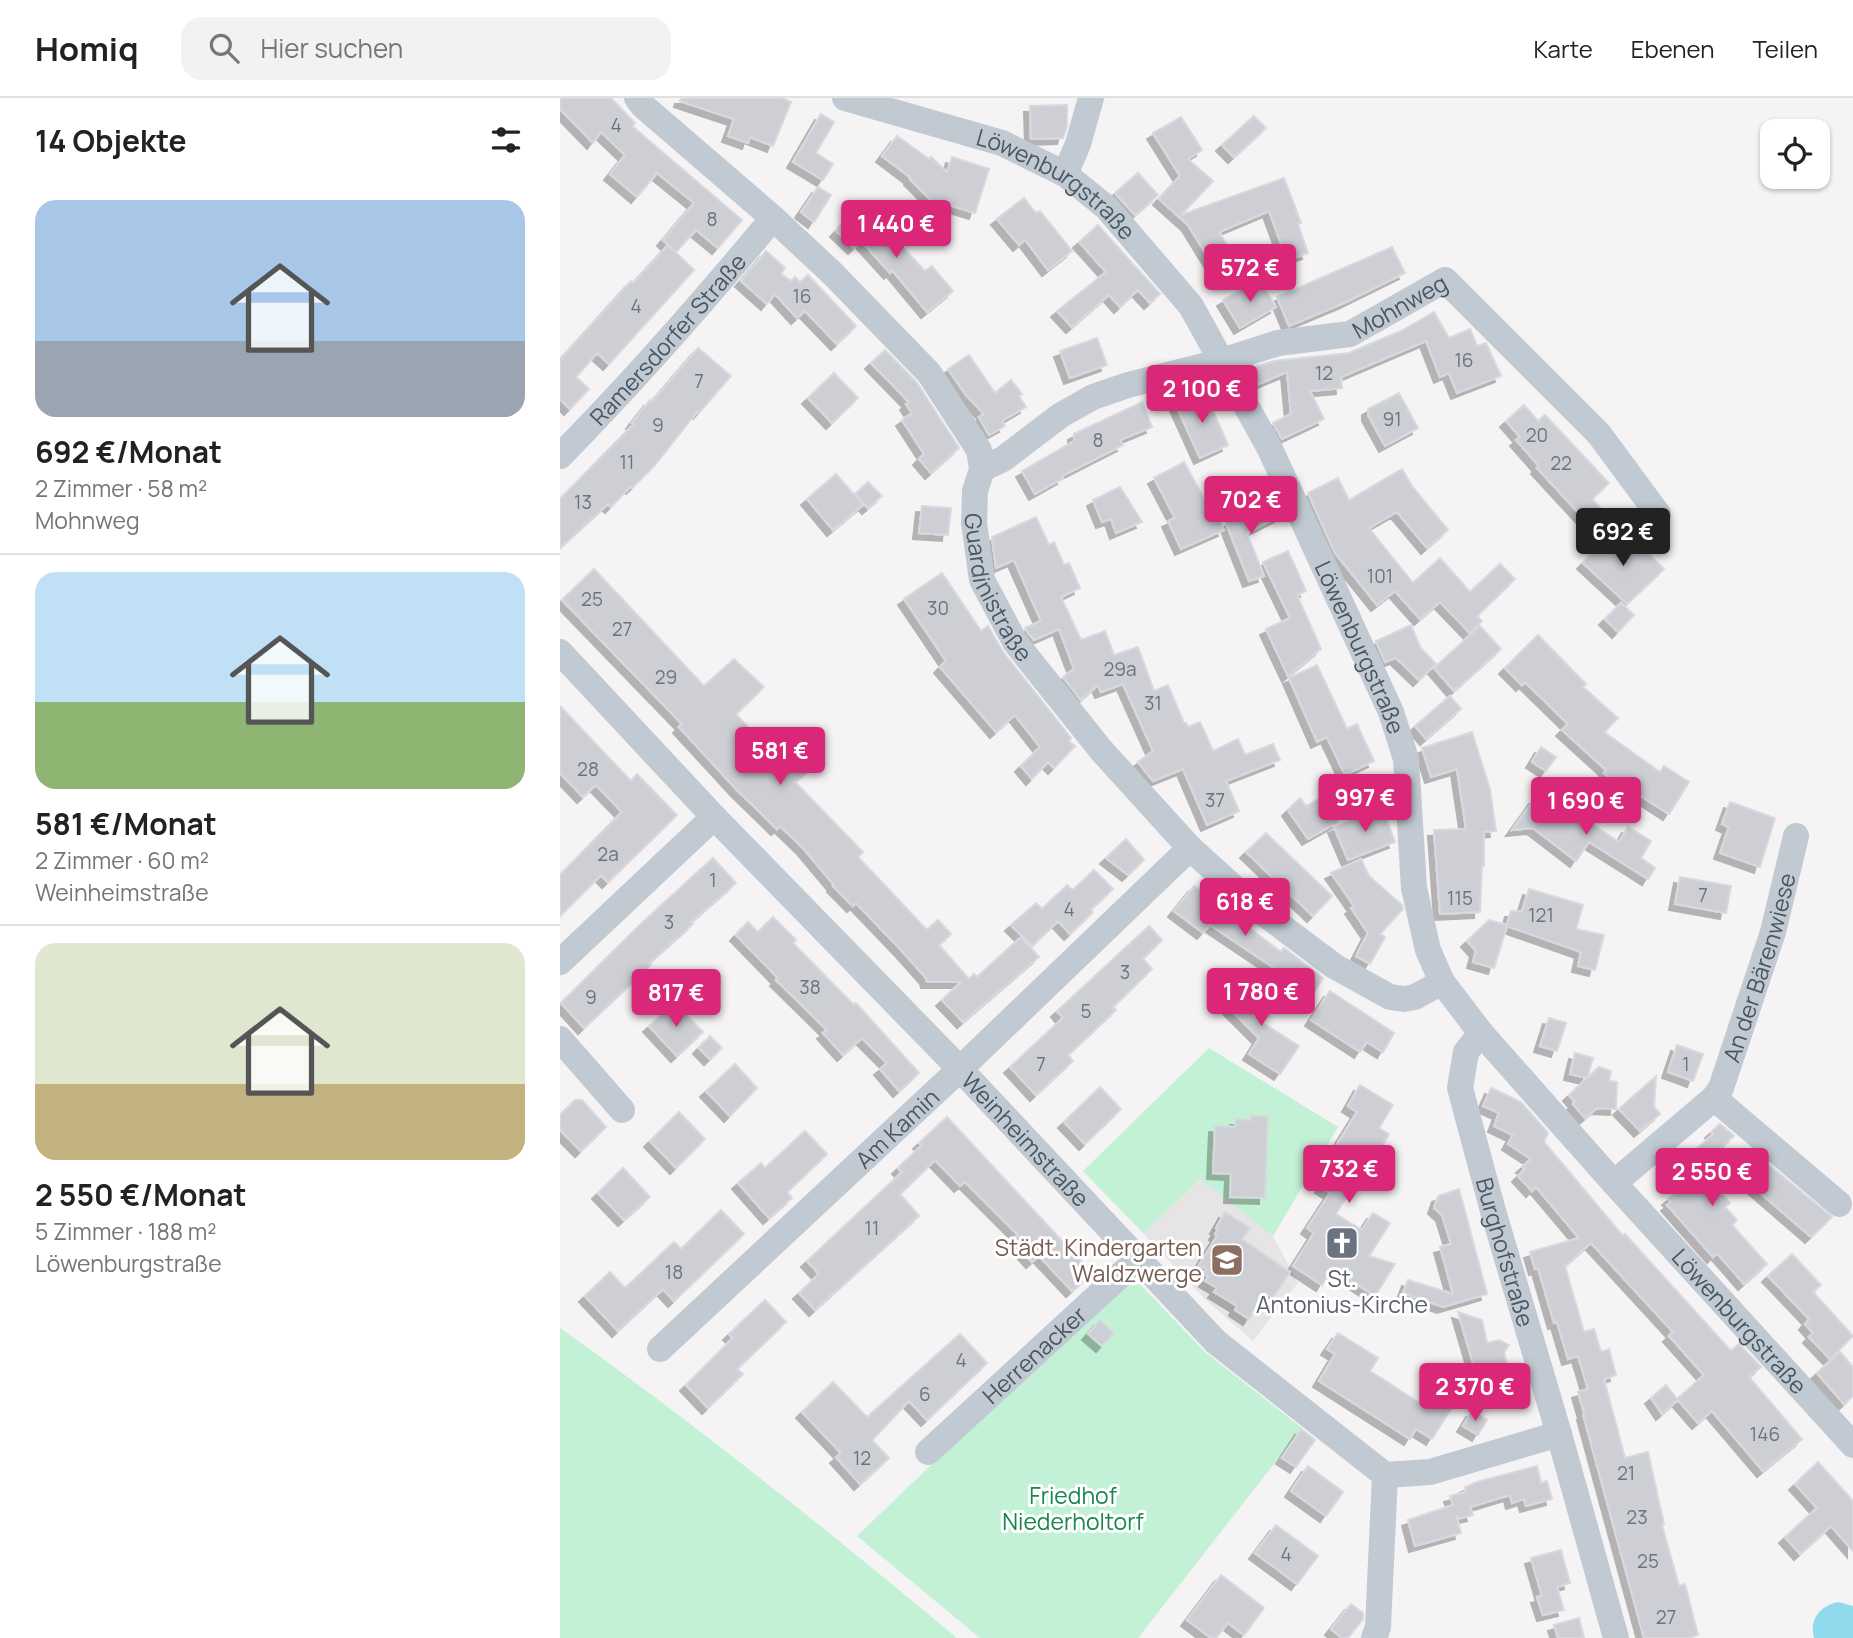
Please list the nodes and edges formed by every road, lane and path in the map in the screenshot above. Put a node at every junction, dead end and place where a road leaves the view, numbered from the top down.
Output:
1 (637, 98) edge
2 (845, 98) edge
3 (1091, 98) edge
4 (1065, 174) junction
5 (774, 218) junction
6 (1222, 361) junction
7 (560, 456) edge
8 (982, 468) junction
9 (1658, 514) dead end
10 (560, 652) edge
11 (714, 817) junction
12 (1796, 836) dead end
13 (1190, 848) junction
14 (560, 962) edge
15 (1442, 982) junction
16 (1482, 1033) junction
17 (560, 1039) edge
18 (960, 1069) junction
19 (1714, 1098) junction
20 (622, 1110) dead end
21 (1614, 1183) junction
22 (1839, 1204) dead end
23 (1138, 1259) junction
24 (660, 1349) dead end
25 (1559, 1434) junction
26 (1853, 1445) edge
27 (928, 1452) dead end
28 (1385, 1475) junction
29 (1374, 1638) edge
30 (1616, 1638) edge

1 - 5 street
2 - 4 street, Löwenburgstraße
3 - 4 street
4 - 6 street, Löwenburgstraße
5 - 7 street, Ramersdorfer Straße
5 - 8 street
6 - 8 street, Mohnweg
6 - 9 street, Mohnweg
6 - 15 street, Löwenburgstraße
8 - 13 street, Guardinistraße
10 - 11 street, Weinheimstraße
11 - 14 street
11 - 18 street, Weinheimstraße
12 - 19 street, An der Bärenwiese
13 - 15 street, Guardinistraße
13 - 18 street, Am Kamin
15 - 16 street, Löwenburgstraße
16 - 21 street, Löwenburgstraße
16 - 25 street, Burghofstraße
17 - 20 street
18 - 23 street, Weinheimstraße
18 - 24 street, Am Kamin
19 - 21 street, An der Bärenwiese
19 - 22 street
21 - 26 street, Löwenburgstraße
23 - 27 street, Herrenacker
23 - 28 street, Weinheimstraße
25 - 28 street
25 - 30 street, Burghofstraße
28 - 29 street

